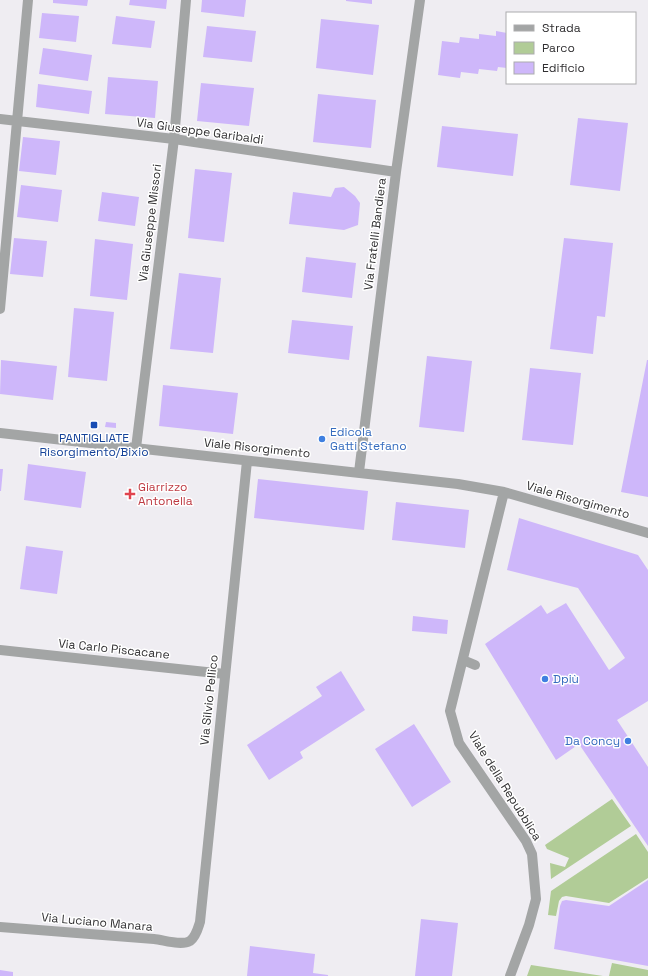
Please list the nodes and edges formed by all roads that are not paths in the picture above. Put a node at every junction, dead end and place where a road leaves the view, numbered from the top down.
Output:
1 (28, 0) edge
2 (186, 0) edge
3 (420, 0) edge
4 (0, 119) edge
5 (17, 121) junction
6 (174, 139) junction
7 (396, 172) junction
8 (0, 309) edge
9 (0, 434) edge
10 (136, 448) junction
11 (247, 461) junction
12 (359, 472) junction
13 (504, 492) junction
14 (648, 533) edge
15 (0, 650) edge
16 (463, 660) junction
17 (475, 665) dead end
18 (225, 674) junction
19 (0, 927) edge
20 (191, 940) joint
21 (510, 976) edge

1 - 5 street
2 - 6 street, Via Giuseppe Missori
3 - 7 street, Via Fratelli Bandiera
4 - 5 street, Via Giuseppe Garibaldi
5 - 6 street, Via Giuseppe Garibaldi
5 - 8 street
6 - 7 street, Via Giuseppe Garibaldi
6 - 10 street, Via Giuseppe Missori
7 - 12 street, Via Fratelli Bandiera
9 - 10 street, Viale Risorgimento
10 - 11 street, Viale Risorgimento
11 - 12 street, Viale Risorgimento
11 - 18 street, Via Silvio Pellico
12 - 13 street, Viale Risorgimento
13 - 14 street, Viale Risorgimento
13 - 16 street, Viale della Repubblica
15 - 18 street, Via Carlo Piscacane
16 - 17 street
16 - 21 street, Viale della Repubblica
18 - 20 street, Via Silvio Pellico
19 - 20 street, Via Luciano Manara

